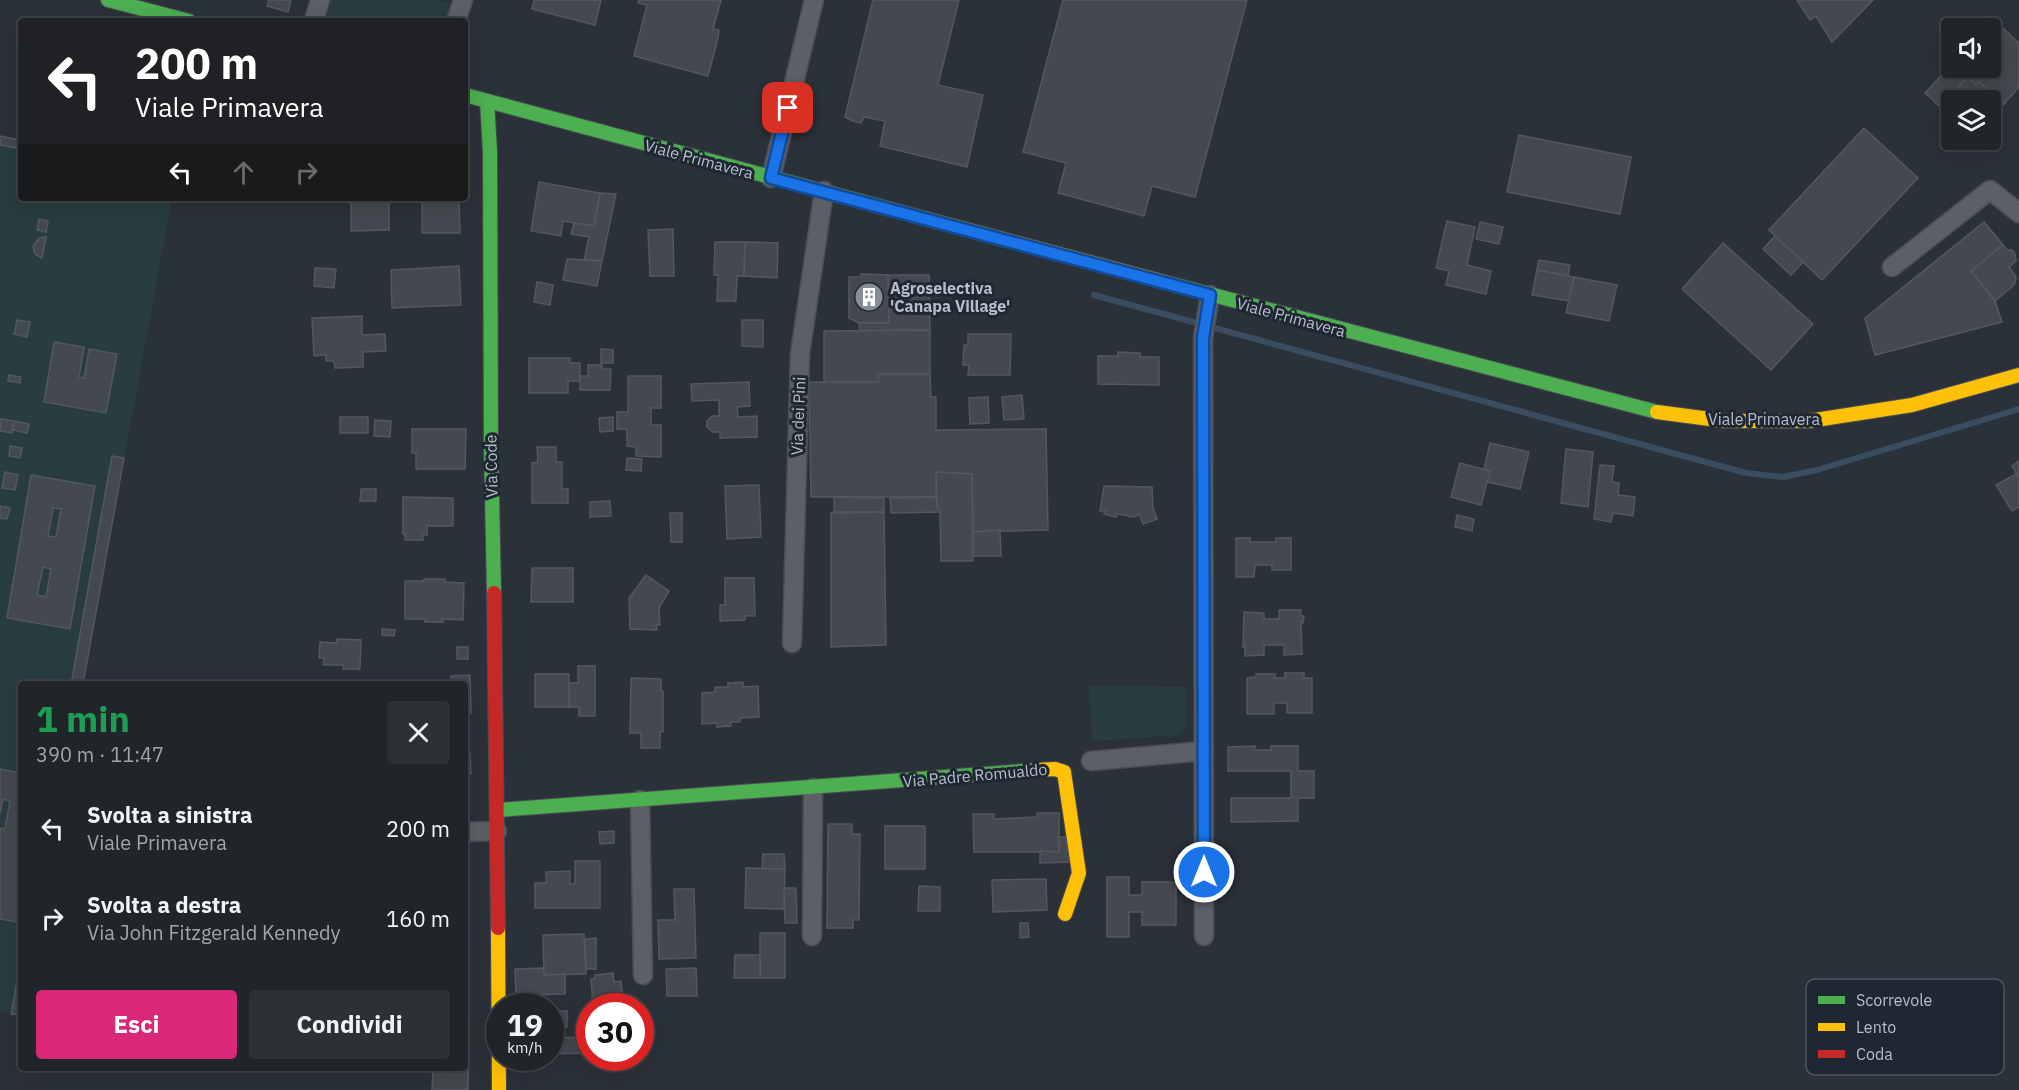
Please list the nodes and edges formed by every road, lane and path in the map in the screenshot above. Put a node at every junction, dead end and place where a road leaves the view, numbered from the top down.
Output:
1 (108, 0) edge
2 (320, 0) edge
3 (463, 0) edge
4 (814, 0) edge
5 (177, 18) edge
6 (315, 18) edge
7 (457, 18) edge
8 (468, 96) edge
9 (487, 101) junction
10 (771, 178) junction
11 (824, 191) junction
12 (2019, 213) edge
13 (1892, 267) dead end
14 (1209, 301) junction
15 (2019, 375) edge
16 (792, 643) dead end
17 (1204, 751) junction
18 (1091, 761) dead end
19 (813, 788) junction
20 (640, 800) junction
21 (498, 810) junction
22 (497, 831) junction
23 (468, 832) edge
24 (1065, 914) dead end
25 (812, 936) dead end
26 (1204, 936) dead end
27 (643, 975) dead end
28 (499, 1090) edge

1 - 5 street
2 - 6 street
3 - 7 street
4 - 10 street
8 - 9 street, Viale Primavera
9 - 10 street, Viale Primavera
9 - 21 street, Via Code
10 - 11 street, Viale Primavera
11 - 14 street, Viale Primavera
11 - 16 street, Via dei Pini
12 - 13 street
14 - 15 street, Viale Primavera
14 - 17 street
17 - 18 street
17 - 26 street
19 - 20 street, Via Padre Romualdo
19 - 24 street, Via Padre Romualdo
19 - 25 street
20 - 21 street, Via Padre Romualdo
20 - 27 street
21 - 22 street, Via Code
22 - 23 street
22 - 28 street, Via Code

